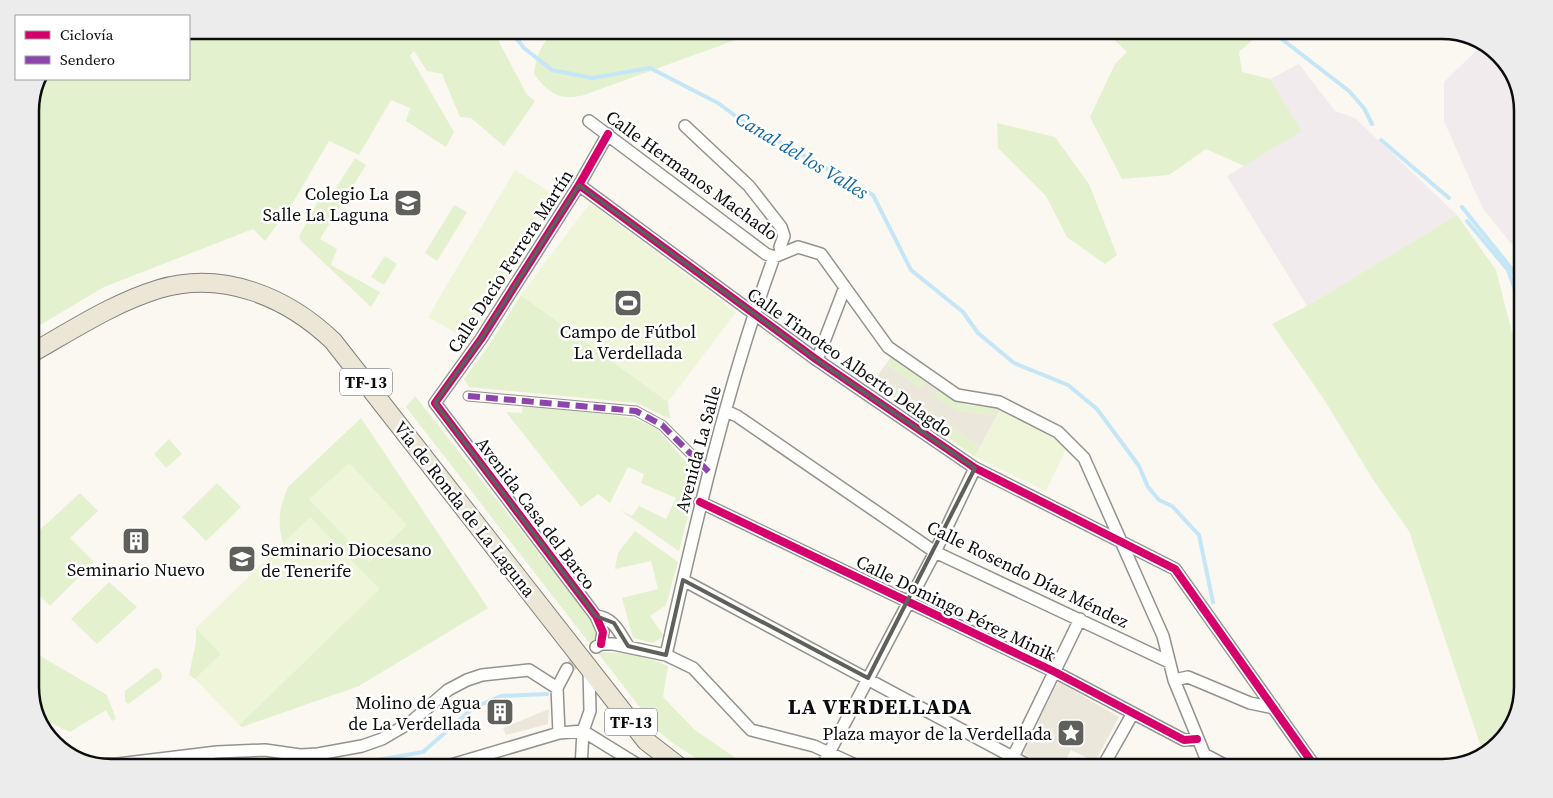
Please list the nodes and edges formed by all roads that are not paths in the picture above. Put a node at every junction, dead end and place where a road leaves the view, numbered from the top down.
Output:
1 (589, 121) dead end
2 (685, 126) dead end
3 (608, 134) junction
4 (579, 184) junction
5 (778, 255) junction
6 (845, 288) junction
7 (754, 313) junction
8 (39, 349) edge
9 (817, 360) junction
10 (468, 396) dead end
11 (435, 403) joint
12 (726, 411) junction
13 (975, 468) junction
14 (709, 472) junction
15 (700, 502) junction
16 (1120, 540) junction
17 (935, 552) junction
18 (683, 580) junction
19 (909, 601) junction
20 (596, 616) junction
21 (1080, 619) junction
22 (628, 646) junction
23 (666, 655) junction
24 (1169, 662) junction
25 (589, 668) junction
26 (567, 669) tunnel mouth
27 (1055, 672) junction
28 (868, 678) junction
29 (1174, 680) junction
30 (557, 688) junction
31 (1274, 708) junction
32 (1132, 713) junction
33 (584, 731) junction
34 (559, 733) junction
35 (1197, 739) junction
36 (830, 751) junction
37 (1204, 754) junction
38 (1013, 757) junction
39 (159, 759) edge
40 (471, 759) edge
41 (582, 759) edge
42 (629, 759) edge
43 (669, 759) edge
44 (826, 759) edge
45 (845, 759) edge
46 (1017, 759) edge
47 (1107, 759) edge
48 (1206, 759) edge
49 (1213, 759) edge
50 (1310, 759) edge

1 - 3 street, Calle Hermanos Machado
2 - 5 street, Avenida La Salle
3 - 4 street, Calle Dacio Ferrera Martín
3 - 5 street, Calle Hermanos Machado
4 - 7 street, Calle Timoteo Alberto Delagdo
4 - 11 street, Calle Dacio Ferrera Martín
5 - 6 street
5 - 7 street, Avenida La Salle
6 - 9 street
6 - 16 street
7 - 9 street, Calle Timoteo Alberto Delagdo
7 - 12 street, Avenida La Salle
8 - 25 main road, Vía de Ronda de La Laguna / TF-13
9 - 13 street, Calle Timoteo Alberto Delagdo
10 - 14 street
11 - 20 street, Avenida Casa del Barco
12 - 14 street, Avenida La Salle
12 - 17 street, Calle Rosendo Díaz Méndez
13 - 16 street, Calle Timoteo Alberto Delagdo
13 - 17 street
14 - 15 street, Avenida La Salle
15 - 18 street, Avenida La Salle
15 - 19 street, Calle Domingo Pérez Minik
16 - 24 street
16 - 31 street, Calle Timoteo Alberto Delagdo
17 - 19 street
17 - 21 street, Calle Rosendo Díaz Méndez
18 - 23 street, Avenida La Salle
18 - 28 street
19 - 27 street, Calle Domingo Pérez Minik
19 - 28 street
20 - 22 street, Avenida Casa del Barco
20 - 22 street, Avenida Casa del Barco
21 - 24 street, Calle Rosendo Díaz Méndez
21 - 27 street
22 - 23 street
23 - 36 street
24 - 29 street
25 - 33 street
25 - 43 main road, Vía de Ronda de La Laguna / TF-13
26 - 30 street
27 - 32 street, Calle Domingo Pérez Minik
27 - 38 street
28 - 36 street
28 - 38 street
29 - 31 street
29 - 35 street
30 - 34 street
30 - 39 street
31 - 50 street, Calle Timoteo Alberto Delagdo
32 - 35 street, Calle Domingo Pérez Minik
32 - 47 street
33 - 34 street
33 - 41 street
33 - 42 street
34 - 40 street
35 - 37 street
36 - 44 street
36 - 45 street
37 - 48 street
37 - 49 street
38 - 46 street

